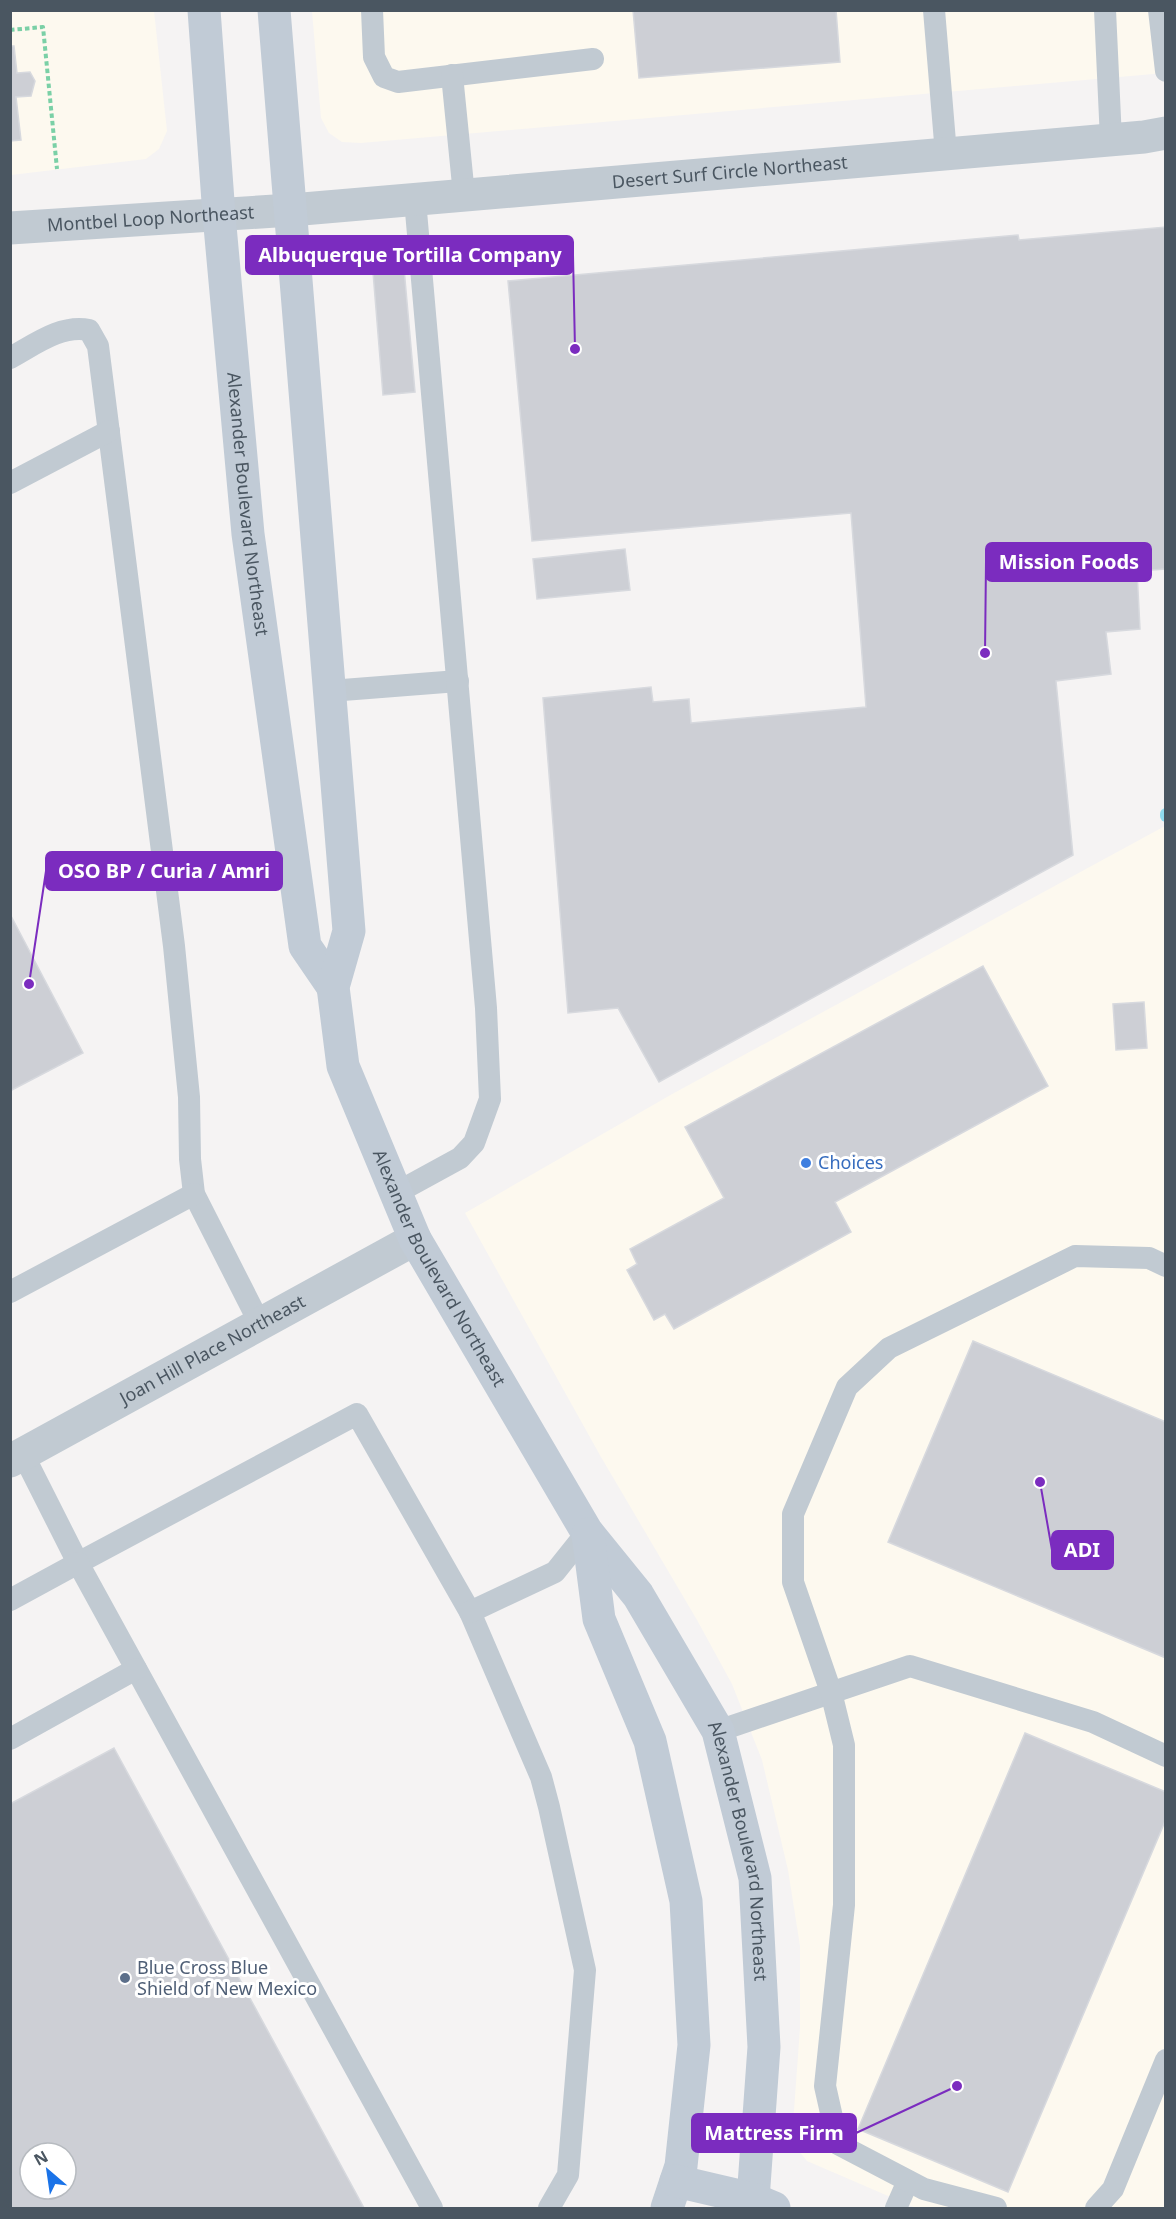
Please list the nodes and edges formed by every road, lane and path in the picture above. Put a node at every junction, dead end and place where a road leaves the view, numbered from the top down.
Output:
1 (204, 10) edge
2 (274, 10) edge
3 (372, 10) edge
4 (934, 10) edge
5 (1105, 10) edge
6 (1159, 10) edge
7 (10, 30) edge
8 (593, 59) dead end
9 (1166, 71) edge
10 (452, 75) junction
11 (1166, 133) edge
12 (1111, 140) junction
13 (946, 154) junction
14 (57, 169) dead end
15 (464, 195) junction
16 (416, 200) junction
17 (291, 210) junction
18 (219, 215) junction
19 (10, 228) edge
20 (10, 358) edge
21 (109, 431) junction
22 (10, 483) edge
23 (458, 681) junction
24 (330, 692) junction
25 (333, 987) junction
26 (396, 1193) junction
27 (194, 1194) junction
28 (415, 1239) junction
29 (1166, 1266) edge
30 (10, 1292) edge
31 (260, 1324) junction
32 (17, 1458) edge
33 (587, 1532) junction
34 (78, 1563) junction
35 (10, 1600) edge
36 (470, 1612) junction
37 (136, 1669) junction
38 (831, 1692) junction
39 (718, 1731) junction
40 (10, 1738) edge
41 (1166, 1756) edge
42 (1166, 2060) edge
43 (908, 2181) junction
44 (672, 2195) edge
45 (759, 2205) edge
46 (432, 2208) edge
47 (549, 2208) edge
48 (896, 2208) edge
49 (996, 2208) edge
50 (1096, 2208) edge

1 - 18 street, Alexander Boulevard Northeast
2 - 17 street, Alexander Boulevard Northeast
3 - 10 lane
4 - 13 lane
5 - 12 lane
6 - 9 lane
7 - 14 path
8 - 10 lane
10 - 15 lane
11 - 12 street, Desert Surf Circle Northeast
12 - 13 street, Desert Surf Circle Northeast
13 - 15 street, Desert Surf Circle Northeast
15 - 16 street, Desert Surf Circle Northeast
16 - 17 street, Desert Surf Circle Northeast
16 - 23 lane
17 - 18 street, Montbel Loop Northeast
17 - 24 street, Alexander Boulevard Northeast
18 - 19 street, Montbel Loop Northeast
18 - 25 street, Alexander Boulevard Northeast
20 - 21 lane
21 - 22 lane
21 - 27 lane
23 - 24 lane
23 - 26 lane
24 - 25 street, Alexander Boulevard Northeast
25 - 26 street, Alexander Boulevard Northeast
26 - 28 street, Alexander Boulevard Northeast
27 - 30 lane
27 - 31 lane
28 - 31 street, Joan Hill Place Northeast
28 - 33 street, Alexander Boulevard Northeast
29 - 38 lane
31 - 32 street, Joan Hill Place Northeast
32 - 34 lane
33 - 36 lane
33 - 39 street, Alexander Boulevard Northeast
33 - 44 street, Alexander Boulevard Northeast
34 - 35 lane
34 - 36 lane
34 - 37 lane
36 - 47 lane
37 - 40 lane
37 - 46 lane
38 - 39 lane
38 - 41 lane
38 - 43 lane
39 - 45 street, Alexander Boulevard Northeast
42 - 50 lane
43 - 48 lane
43 - 49 lane
44 - 45 street

